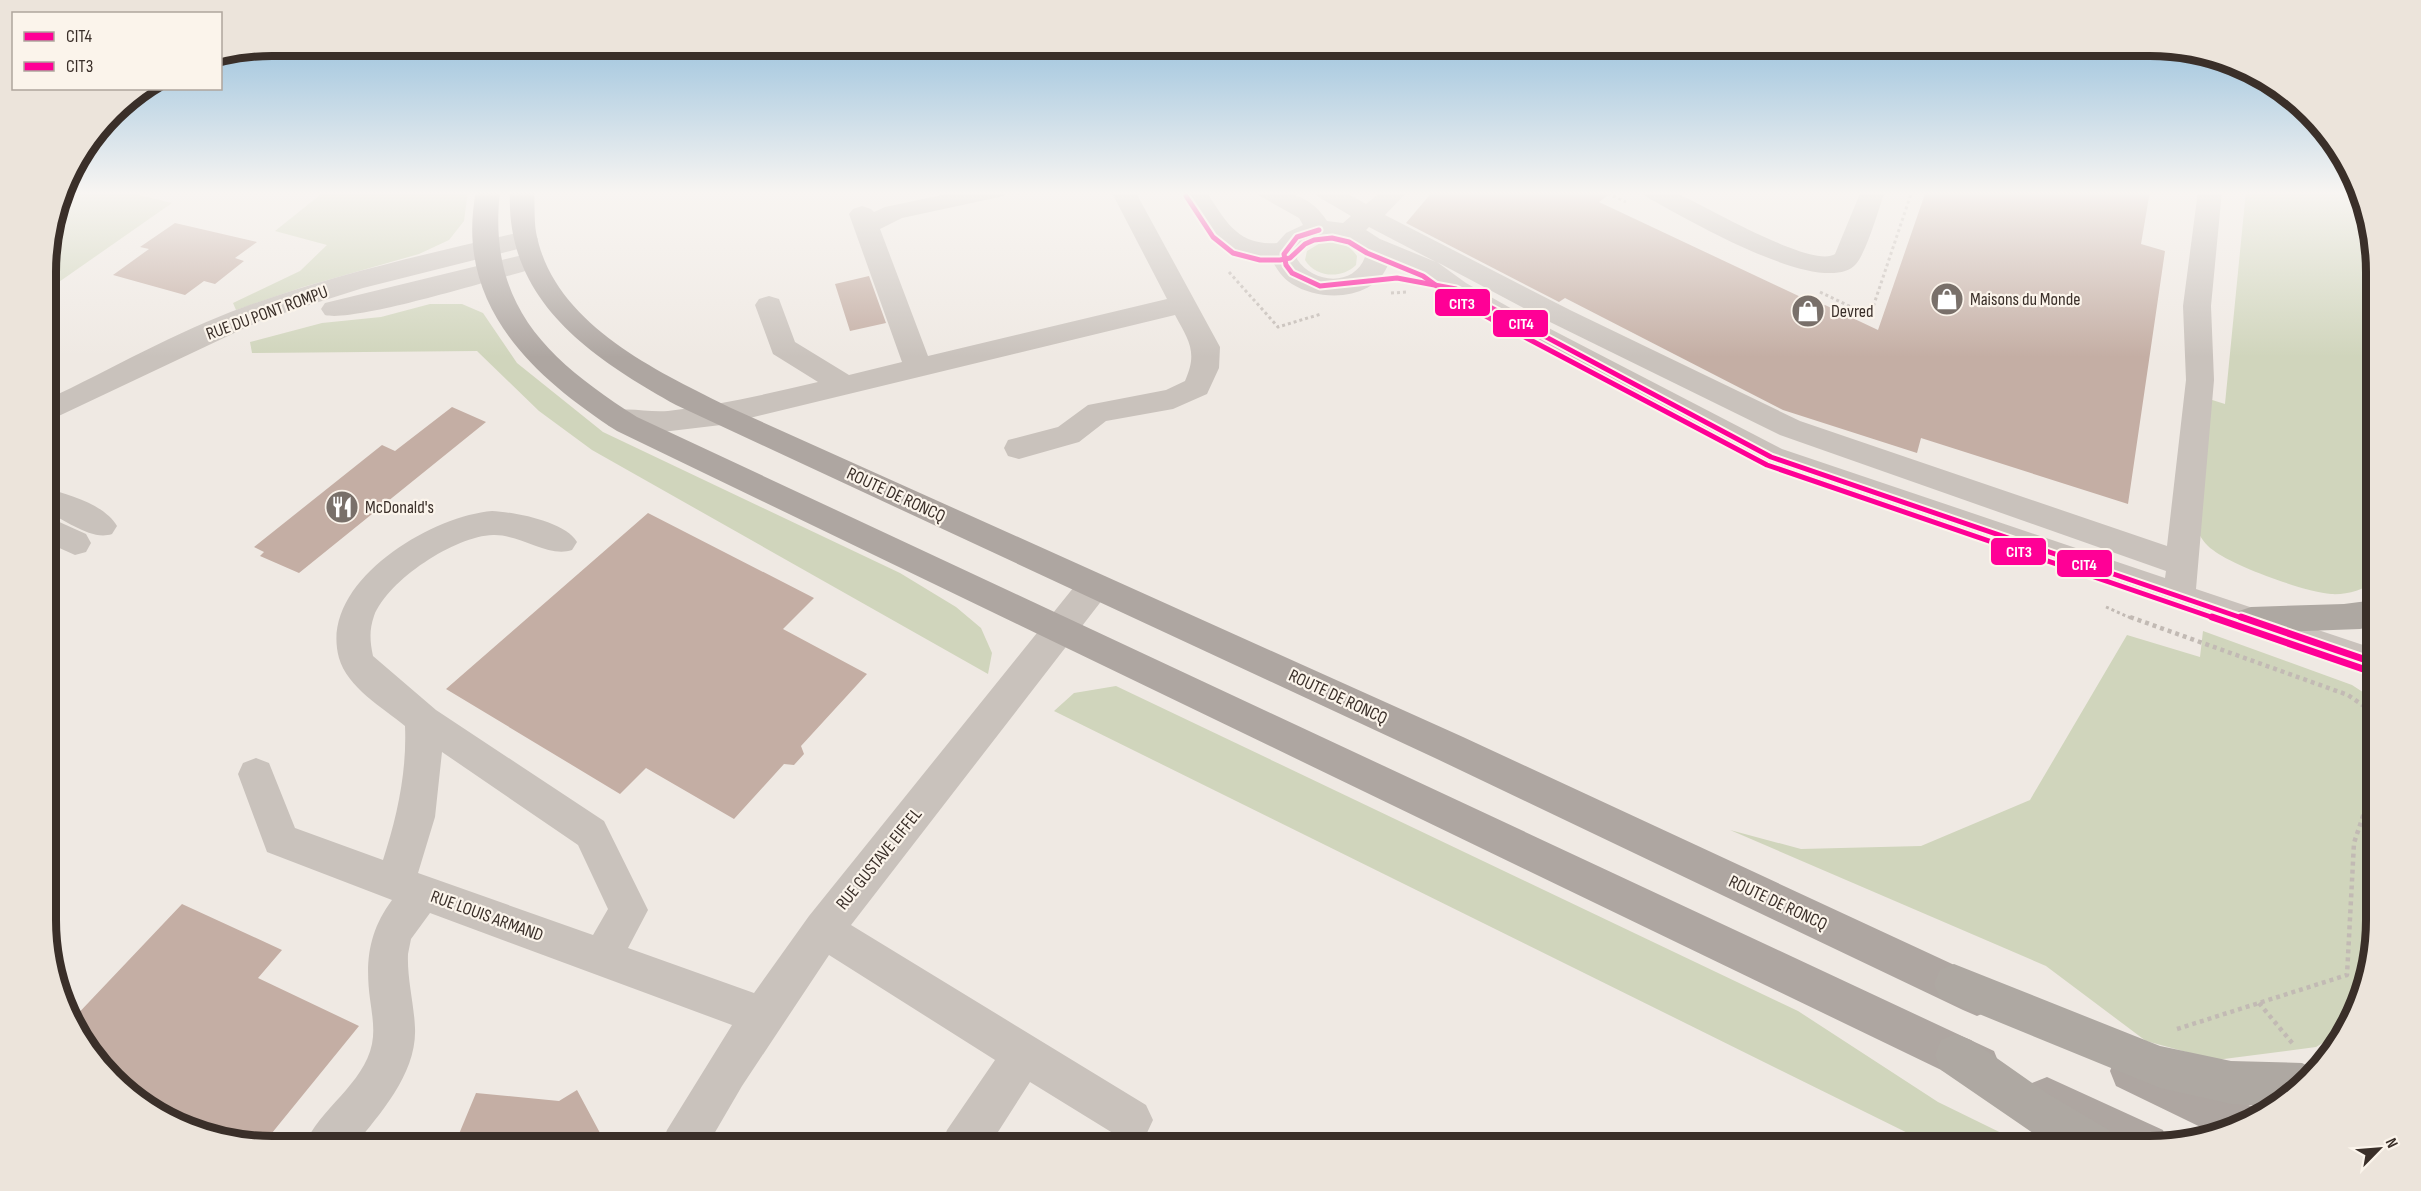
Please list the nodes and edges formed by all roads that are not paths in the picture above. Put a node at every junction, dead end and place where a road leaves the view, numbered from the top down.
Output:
1 (488, 247) edge
2 (528, 247) edge
3 (874, 247) edge
4 (1154, 247) edge
5 (1246, 247) edge
6 (1289, 247) edge
7 (1372, 247) edge
8 (1375, 247) edge
9 (1408, 247) edge
10 (1770, 247) edge
11 (1851, 247) edge
12 (2204, 247) edge
13 (528, 250) junction
14 (1285, 250) junction
15 (489, 260) junction
16 (1362, 281) junction
17 (1456, 289) junction
18 (1185, 304) junction
19 (769, 305) dead end
20 (918, 366) junction
21 (843, 384) junction
22 (56, 407) edge
23 (722, 415) junction
24 (619, 419) junction
25 (1019, 448) dead end
26 (56, 503) edge
27 (101, 526) dead end
28 (56, 533) edge
29 (561, 542) dead end
30 (75, 543) dead end
31 (2182, 564) junction
32 (1094, 586) junction
33 (2180, 596) junction
34 (2366, 616) edge
35 (2251, 620) junction
36 (1061, 630) junction
37 (2366, 660) edge
38 (423, 720) junction
39 (256, 774) dead end
40 (408, 888) junction
41 (823, 929) junction
42 (602, 958) junction
43 (1953, 984) junction
44 (761, 1016) junction
45 (1024, 1054) junction
46 (1956, 1055) junction
47 (2299, 1065) edge
48 (2232, 1119) edge
49 (1131, 1120) dead end
50 (334, 1136) edge
51 (689, 1136) edge
52 (970, 1136) edge
53 (2077, 1136) edge
54 (2126, 1136) edge

1 - 15 main road
2 - 13 main road, ROUTE DE RONCQ
3 - 20 street
4 - 18 street
5 - 14 street
6 - 14 street
7 - 16 street
8 - 17 street
9 - 31 street
10 - 11 street
12 - 31 street
13 - 15 street, RUE DU PONT ROMPU
13 - 23 main road, ROUTE DE RONCQ
14 - 16 street
15 - 22 street, RUE DU PONT ROMPU
15 - 24 main road
16 - 17 street
17 - 33 street
18 - 20 street
18 - 25 street
19 - 21 street
20 - 21 street
21 - 23 street
23 - 24 street
23 - 32 main road, ROUTE DE RONCQ
24 - 36 main road
26 - 27 street
28 - 30 street
29 - 38 street
31 - 33 street
32 - 36 street, RUE GUSTAVE EIFFEL
32 - 43 main road, ROUTE DE RONCQ
33 - 35 street
34 - 35 highway
35 - 37 street
36 - 41 street, RUE GUSTAVE EIFFEL
36 - 46 main road
38 - 40 street
38 - 42 street
39 - 40 street, RUE LOUIS ARMAND
40 - 42 street, RUE LOUIS ARMAND
40 - 50 street
41 - 44 street, RUE GUSTAVE EIFFEL
41 - 45 street
42 - 44 street, RUE LOUIS ARMAND
43 - 47 highway
43 - 48 main road, ROUTE DE RONCQ
44 - 51 street, RUE GUSTAVE EIFFEL
45 - 49 street
45 - 52 street
46 - 53 highway
46 - 54 main road

